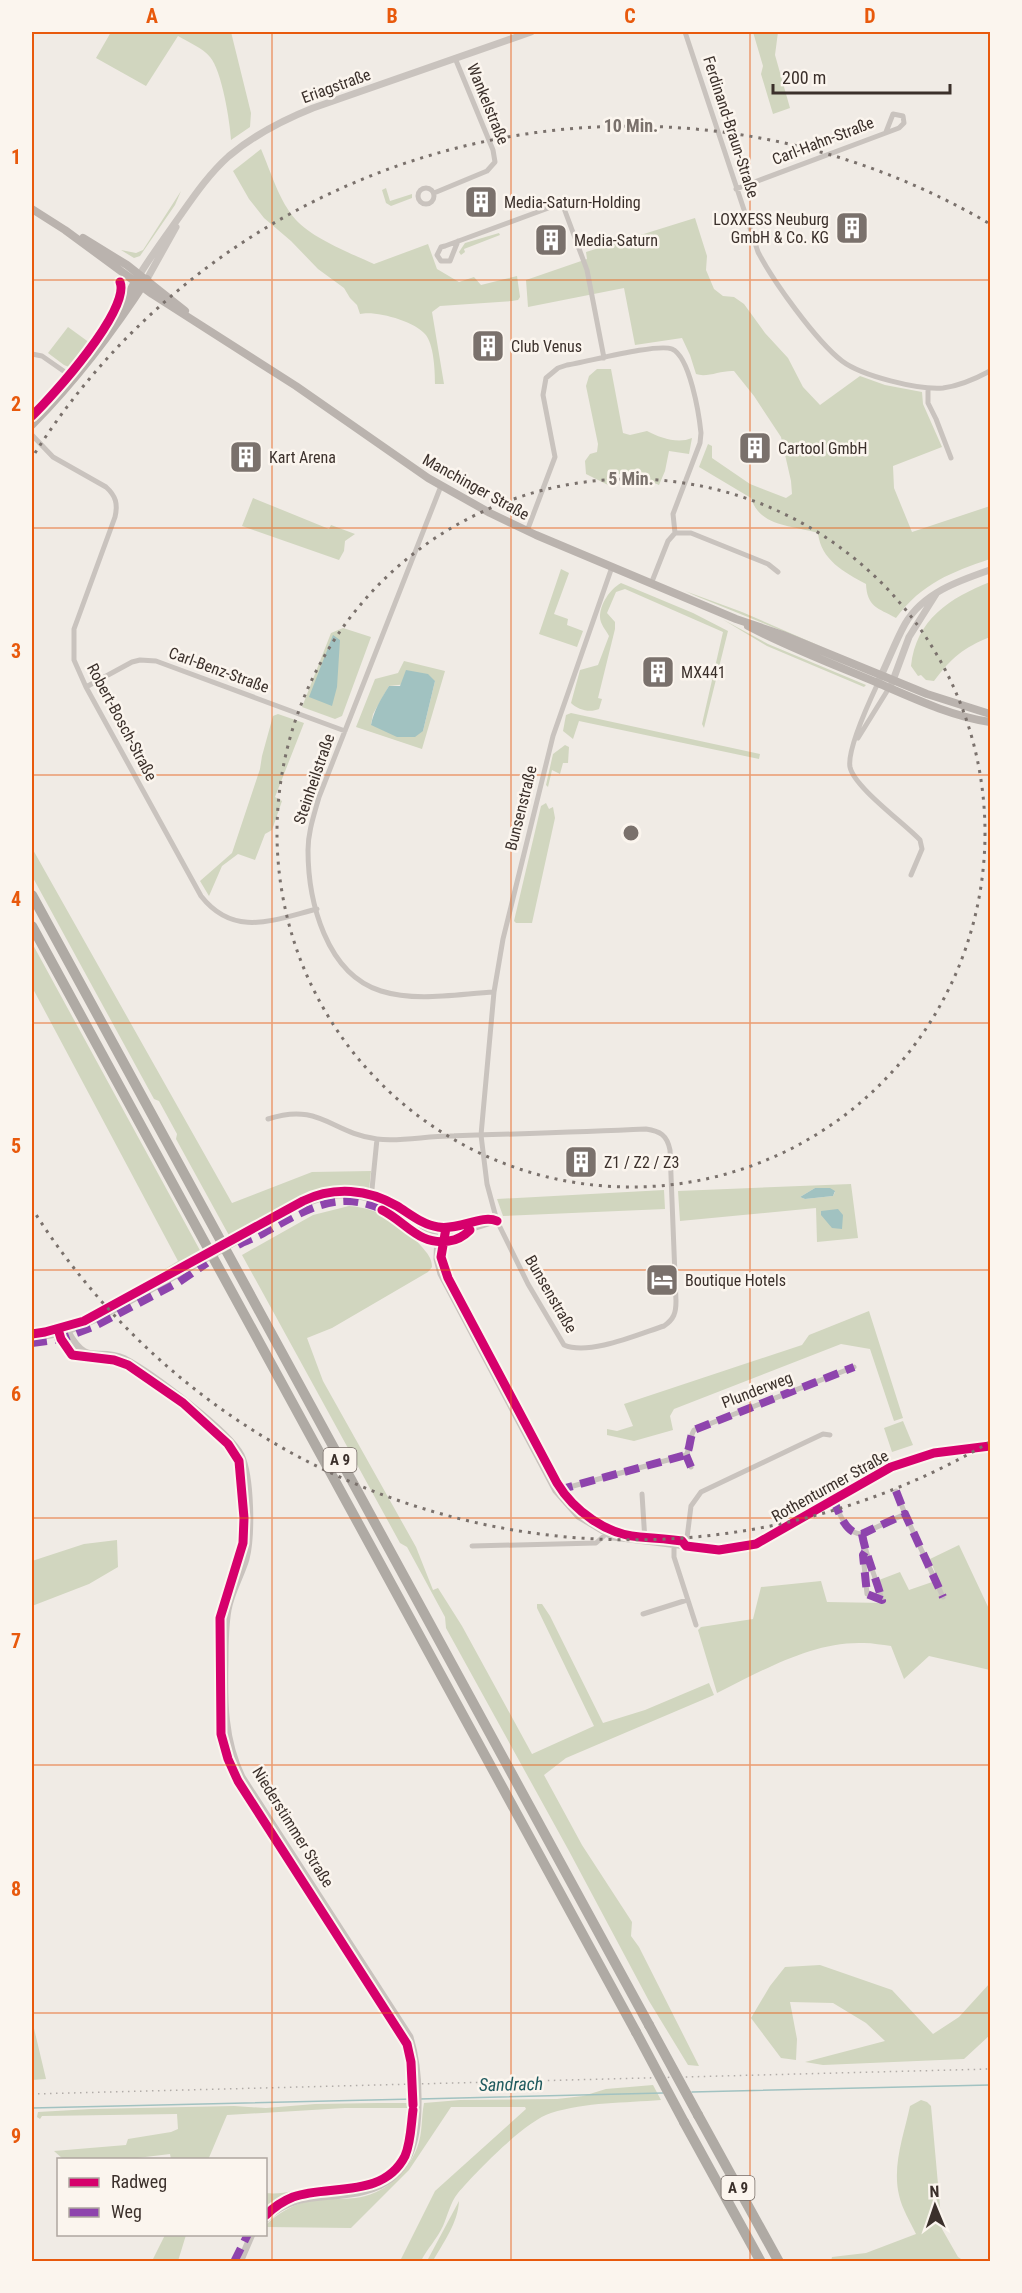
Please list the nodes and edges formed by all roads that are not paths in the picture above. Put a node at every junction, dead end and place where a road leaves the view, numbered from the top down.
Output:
1 (531, 32) edge
2 (686, 32) edge
3 (455, 58) junction
4 (886, 132) dead end
5 (736, 189) junction
6 (434, 193) dead end
7 (32, 209) edge
8 (182, 214) junction
9 (65, 230) junction
10 (458, 241) junction
11 (140, 274) junction
12 (147, 279) junction
13 (135, 282) junction
14 (142, 287) junction
15 (193, 319) junction
16 (101, 345) junction
17 (32, 354) edge
18 (604, 358) junction
19 (990, 371) edge
20 (75, 379) junction
21 (928, 388) junction
22 (32, 425) edge
23 (32, 435) edge
24 (951, 458) dead end
25 (441, 486) junction
26 (527, 531) junction
27 (675, 533) junction
28 (612, 567) junction
29 (990, 570) edge
30 (778, 572) dead end
31 (651, 584) junction
32 (938, 592) junction
33 (880, 679) junction
34 (893, 680) junction
35 (86, 687) junction
36 (889, 688) junction
37 (990, 714) edge
38 (990, 722) edge
39 (345, 731) junction
40 (855, 741) junction
41 (911, 874) dead end
42 (32, 895) edge
43 (317, 909) junction
44 (32, 926) edge
45 (494, 992) junction
46 (268, 1119) dead end
47 (481, 1135) junction
48 (377, 1139) junction
49 (371, 1199) junction
50 (497, 1221) junction
51 (437, 1233) junction
52 (68, 1332) junction
53 (32, 1338) edge
54 (854, 1366) dead end
55 (830, 1435) dead end
56 (990, 1446) edge
57 (686, 1455) junction
58 (691, 1467) dead end
59 (555, 1491) junction
60 (896, 1491) dead end
61 (642, 1494) dead end
62 (833, 1500) junction
63 (905, 1514) junction
64 (862, 1534) junction
65 (605, 1535) junction
66 (645, 1541) junction
67 (674, 1545) junction
68 (472, 1546) dead end
69 (686, 1546) junction
70 (865, 1552) junction
71 (944, 1596) dead end
72 (687, 1600) junction
73 (643, 1614) dead end
74 (696, 1625) dead end
75 (267, 2218) edge
76 (252, 2236) edge
77 (240, 2262) edge
78 (761, 2262) edge
79 (779, 2262) edge

1 - 3 street, Eriagstraße
2 - 5 street, Ferdinand-Braun-Straße
3 - 6 street, Wankelstraße
3 - 8 street, Eriagstraße
4 - 5 street, Carl-Hahn-Straße
5 - 21 street, Ferdinand-Braun-Straße
7 - 9 main road, Manchinger Straße
8 - 11 street, Eriagstraße
8 - 12 street, Eriagstraße
9 - 11 main road, Manchinger Straße
9 - 13 main road, Manchinger Straße
10 - 10 street
10 - 18 street
11 - 12 main road, Manchinger Straße
11 - 13 main road
12 - 14 main road, Eriagstraße
12 - 15 main road, Manchinger Straße
13 - 14 main road, Manchinger Straße
13 - 16 main road
14 - 15 main road, Manchinger Straße
14 - 16 main road, Eriagstraße
15 - 25 main road, Manchinger Straße
16 - 20 main road
17 - 20 street
18 - 26 street
18 - 27 street
19 - 21 street, Ferdinand-Braun-Straße
20 - 22 main road
21 - 24 street
23 - 35 street, Robert-Bosch-Straße
25 - 26 main road, Manchinger Straße
25 - 39 street, Steinheilstraße
26 - 28 main road, Manchinger Straße
27 - 30 street
27 - 31 street
28 - 31 main road, Manchinger Straße
28 - 45 street, Bunsenstraße
29 - 32 street
31 - 33 main road, Manchinger Straße
32 - 33 street
32 - 34 street
33 - 34 main road
33 - 36 main road, Manchinger Straße
33 - 40 street
34 - 36 street
34 - 37 main road
35 - 39 street, Carl-Benz-Straße
35 - 43 street, Robert-Bosch-Straße
36 - 38 main road, Manchinger Straße
36 - 40 street
39 - 43 street, Steinheilstraße
40 - 41 street
42 - 79 highway, A 9, bridge
43 - 45 street, Steinheilstraße
44 - 78 highway, A 9, bridge
45 - 47 street, Bunsenstraße
46 - 48 street
47 - 48 street
47 - 50 street, Bunsenstraße
47 - 50 street, Bunsenstraße
48 - 49 street
49 - 51 street
49 - 52 street, bridge
50 - 51 street
51 - 59 street, Rothenturmer Straße
52 - 53 street
52 - 75 street, Niederstimmer Straße
54 - 57 street, Plunderweg
55 - 69 street
56 - 62 street, Rothenturmer Straße
57 - 58 street
57 - 59 street
59 - 65 street, Rothenturmer Straße
60 - 63 street
61 - 66 street
62 - 64 street
62 - 69 street, Rothenturmer Straße
63 - 64 street
63 - 71 street
64 - 70 street
65 - 66 street, Rothenturmer Straße
65 - 68 street, Rothenturmer Straße
66 - 67 street, Rothenturmer Straße
67 - 69 street, Rothenturmer Straße
67 - 72 street
70 - 70 street
72 - 73 street
72 - 74 street
76 - 77 street

